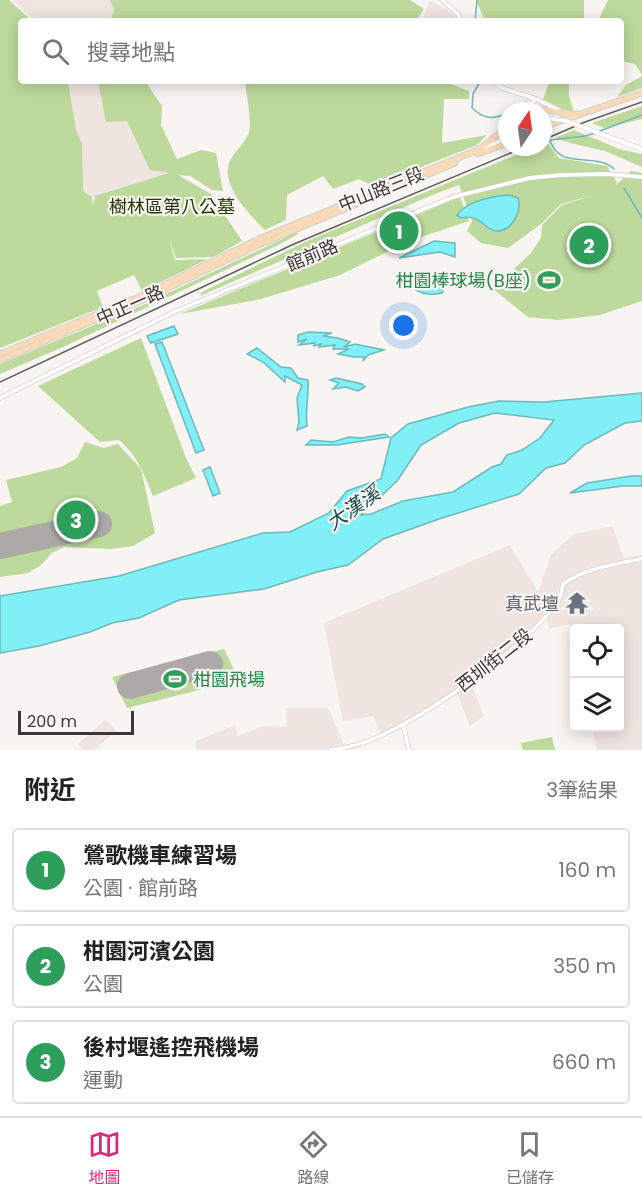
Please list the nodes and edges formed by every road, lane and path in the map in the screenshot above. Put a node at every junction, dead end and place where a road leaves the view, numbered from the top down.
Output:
1 (442, 0) edge
2 (460, 18) edge
3 (496, 84) edge
4 (642, 93) edge
5 (536, 99) junction
6 (533, 102) edge
7 (552, 110) edge
8 (590, 111) junction
9 (561, 112) junction
10 (552, 119) edge
11 (552, 124) edge
12 (498, 135) edge
13 (498, 142) edge
14 (498, 146) edge
15 (642, 149) edge
16 (482, 150) junction
17 (642, 177) edge
18 (250, 243) joint
19 (258, 245) joint
20 (0, 354) edge
21 (0, 360) edge
22 (0, 398) edge
23 (642, 559) edge
24 (403, 724) junction
25 (331, 750) edge
26 (409, 750) edge

1 - 2 street
3 - 5 street
4 - 8 main road
5 - 6 street
5 - 9 street
7 - 9 main road
8 - 9 main road
8 - 11 main road
10 - 15 street, bridge
12 - 16 main road, 中山路三段
13 - 16 street
14 - 16 main road, 中山路三段
16 - 18 main road, 中山路三段
16 - 19 main road, 中山路三段
17 - 22 street, 館前路
18 - 20 main road, 中正一路
19 - 21 main road, 中正一路
23 - 24 street, 西圳街二段
24 - 25 street, 西圳街二段
24 - 26 street

